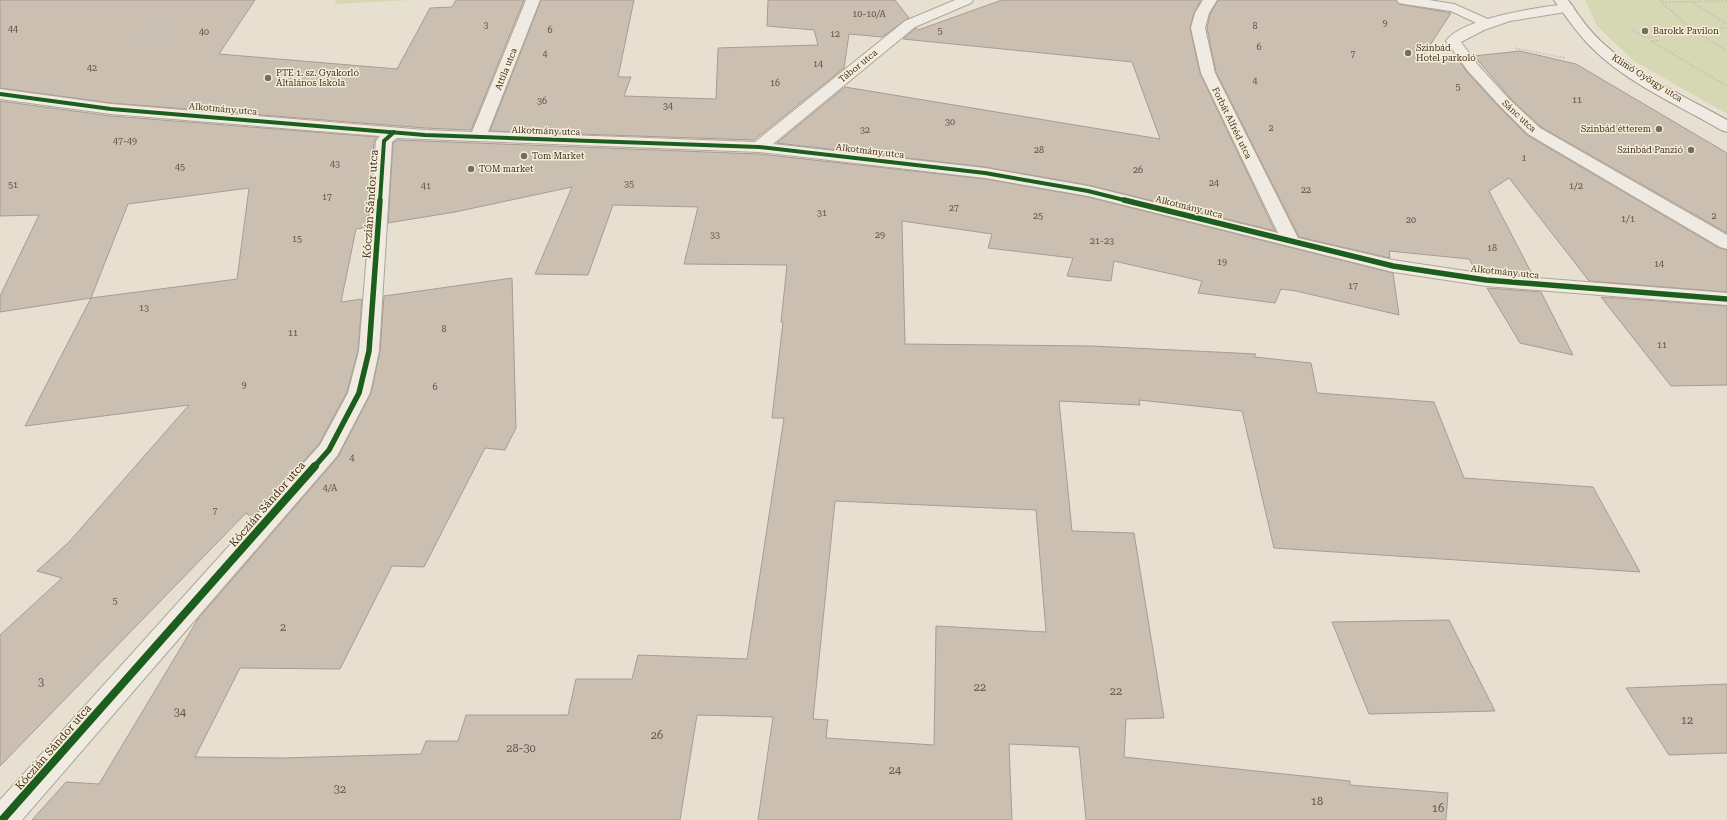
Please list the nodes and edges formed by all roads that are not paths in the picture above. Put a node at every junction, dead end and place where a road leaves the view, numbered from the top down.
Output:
1 (533, 0) edge
2 (966, 0) edge
3 (1210, 0) edge
4 (1404, 0) edge
5 (1564, 4) edge
6 (1485, 23) junction
7 (0, 94) edge
8 (1727, 127) edge
9 (394, 132) junction
10 (478, 137) junction
11 (759, 148) junction
12 (1292, 242) junction
13 (1727, 242) edge
14 (1727, 299) edge
15 (2, 820) edge

1 - 10 street, Attila utca
2 - 11 street, Tábor utca
3 - 12 street, Forbát Alfréd utca
4 - 6 street
5 - 6 street, Sánc utca
5 - 8 street, Klimó György utca
6 - 13 street, Sánc utca
7 - 9 street, Alkotmány utca
9 - 10 street, Alkotmány utca
9 - 15 street, Kóczián Sándor utca
10 - 11 street, Alkotmány utca
11 - 12 street, Alkotmány utca
12 - 14 street, Alkotmány utca

